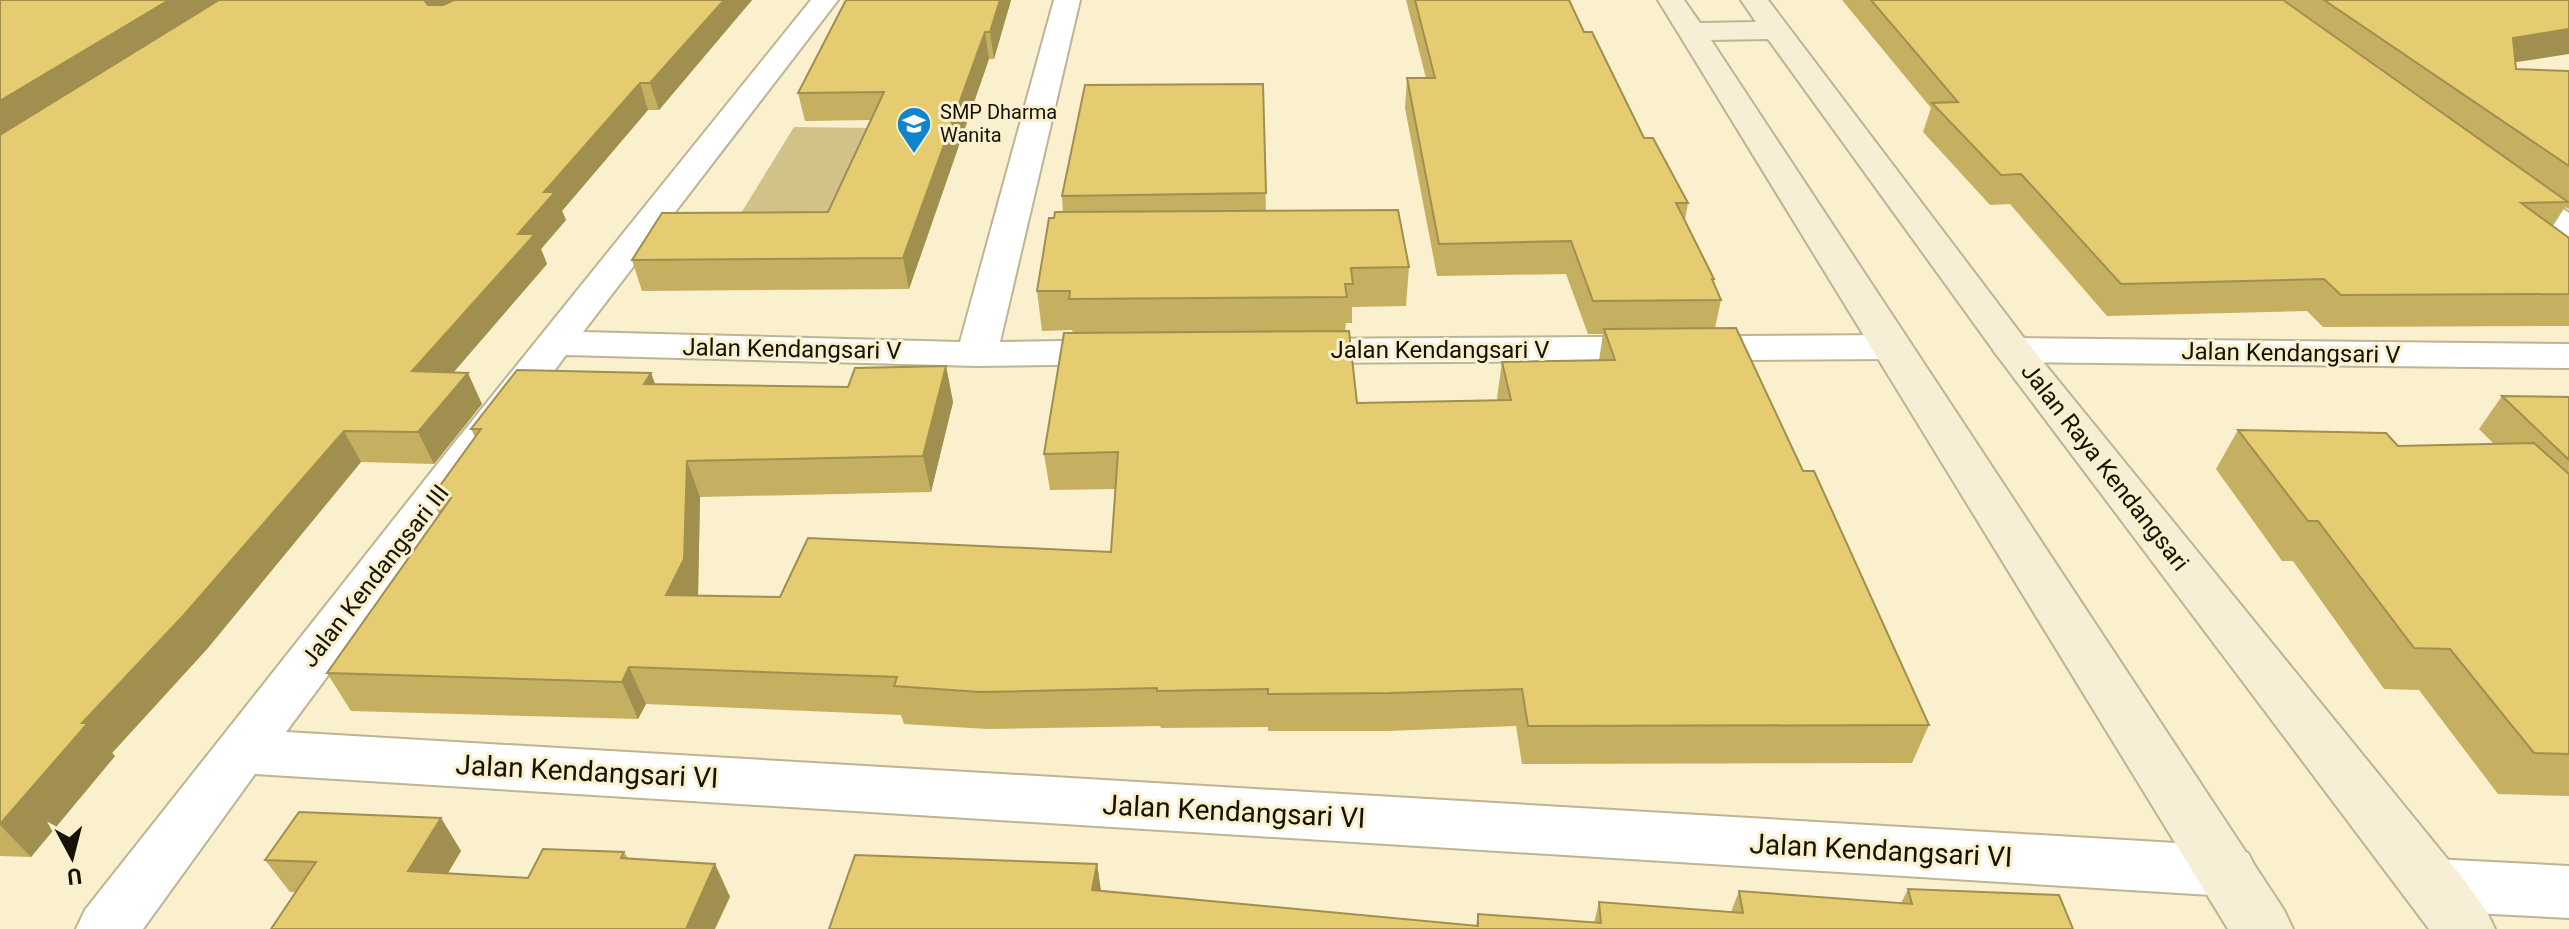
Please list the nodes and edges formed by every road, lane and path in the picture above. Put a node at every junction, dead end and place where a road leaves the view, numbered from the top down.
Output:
1 (825, 0) edge
2 (1067, 0) edge
3 (1765, 15) edge
4 (1681, 16) edge
5 (2480, 165) edge
6 (2569, 229) edge
7 (556, 343) junction
8 (1892, 347) junction
9 (2013, 350) junction
10 (1152, 352) edge
11 (1248, 352) edge
12 (977, 354) junction
13 (2569, 356) edge
14 (241, 751) junction
15 (2227, 871) junction
16 (2569, 892) edge
17 (2448, 907) edge
18 (107, 929) edge
19 (2262, 929) edge

1 - 7 street, Jalan Kendangsari III
2 - 12 street
3 - 4 main road
3 - 9 main road, Jalan Raya Kendangsari
4 - 8 main road
5 - 6 street
7 - 12 street, Jalan Kendangsari V
7 - 14 street, Jalan Kendangsari III
8 - 11 street, Jalan Kendangsari V
8 - 15 main road
9 - 13 street, Jalan Kendangsari V
9 - 17 main road, Jalan Raya Kendangsari
10 - 12 street, Jalan Kendangsari V
14 - 15 street, Jalan Kendangsari VI
14 - 18 street, Jalan Kendangsari III
15 - 19 main road
16 - 17 street

